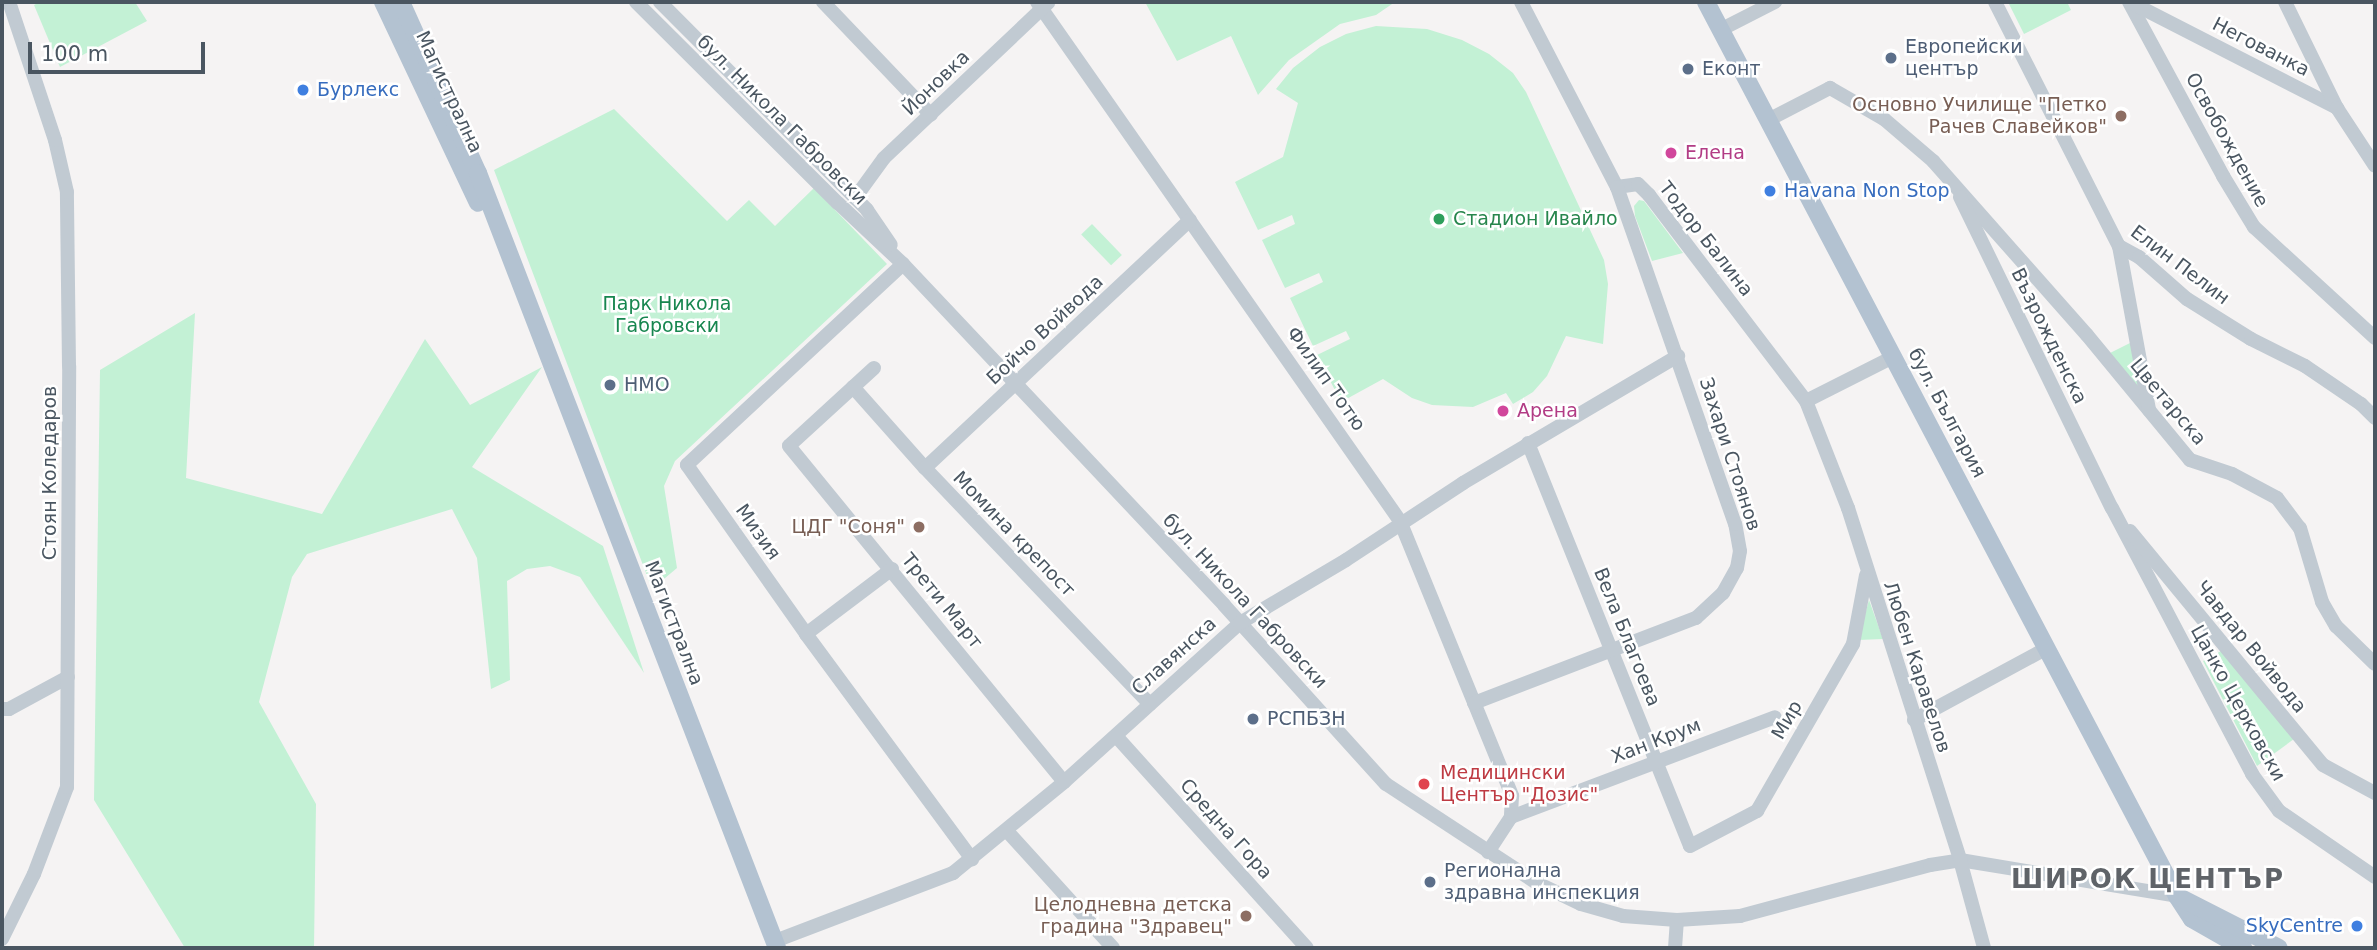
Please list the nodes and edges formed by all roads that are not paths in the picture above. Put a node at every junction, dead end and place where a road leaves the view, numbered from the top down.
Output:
1 (9, 2) edge
2 (383, 2) edge
3 (401, 2) edge
4 (636, 2) edge
5 (660, 2) edge
6 (823, 2) edge
7 (1521, 2) edge
8 (1706, 2) edge
9 (1775, 2) edge
10 (1995, 2) edge
11 (2130, 2) edge
12 (2285, 2) edge
13 (1042, 4) edge
14 (1720, 30) junction
15 (2337, 108) junction
16 (931, 115) junction
17 (1768, 120) junction
18 (2375, 166) edge
19 (1952, 180) junction
20 (1617, 187) junction
21 (855, 198) junction
22 (1190, 220) junction
23 (2119, 246) junction
24 (903, 264) junction
25 (531, 313) junction
26 (2375, 338) edge
27 (1678, 356) junction
28 (1893, 357) junction
29 (874, 368) dead end
30 (1016, 384) junction
31 (853, 387) junction
32 (1806, 401) junction
33 (2150, 412) junction
34 (2375, 418) edge
35 (1528, 443) junction
36 (925, 468) junction
37 (2112, 508) junction
38 (1400, 521) junction
39 (892, 569) junction
40 (1867, 574) junction
41 (1240, 623) junction
42 (806, 634) junction
43 (2047, 648) junction
44 (1612, 652) junction
45 (2375, 664) edge
46 (68, 677) junction
47 (1474, 703) junction
48 (1150, 704) junction
49 (2, 709) edge
50 (1775, 717) dead end
51 (1914, 720) junction
52 (1116, 736) junction
53 (1656, 762) junction
54 (1064, 782) junction
55 (2375, 793) edge
56 (1511, 817) junction
57 (1007, 831) junction
58 (1690, 846) joint
59 (1488, 852) junction
60 (972, 859) junction
61 (1960, 860) junction
62 (2375, 877) edge
63 (2177, 896) junction
64 (1677, 920) junction
65 (2, 939) edge
66 (776, 944) edge
67 (1113, 948) edge
68 (1307, 948) edge
69 (1675, 948) edge
70 (1984, 948) edge
71 (2243, 948) edge
72 (2279, 948) edge

1 - 46 street, Стоян Коледаров
2 - 25 main road, Магистрална
3 - 25 main road, Магистрална
4 - 24 street, бул. Никола Габровски
5 - 21 street, бул. Никола Габровски
6 - 16 street
7 - 20 street
8 - 14 main road, бул. България
9 - 14 street
10 - 23 street, Елин Пелин
11 - 15 street, Негованка
11 - 26 street, Освобождение
12 - 15 street
13 - 16 street, Йоновка
13 - 22 street, Филип Тотю
14 - 17 main road, бул. България
15 - 18 street
16 - 21 street, Йоновка
17 - 19 street
17 - 28 main road, бул. България
19 - 33 street, Цветарска
19 - 37 street, Възрожденска
20 - 27 street, Захари Стоянов
20 - 32 street, Тодор Балина
21 - 24 street, бул. Никола Габровски
22 - 30 street, Бойчо Войвода
22 - 38 street, Филип Тотю
23 - 33 street
23 - 34 street, Елин Пелин
24 - 30 street, бул. Никола Габровски
24 - 42 street, Мизия
25 - 66 main road, Магистрална
27 - 35 street, Славянска
27 - 44 street, Захари Стоянов
28 - 32 street
28 - 43 main road, бул. България
29 - 31 street
30 - 36 street, Бойчо Войвода
30 - 41 street, бул. Никола Габровски
31 - 36 street, Момина крепост
31 - 39 street, Трети Март
32 - 40 street, Любен Каравелов
33 - 45 street, Цветарска
35 - 38 street, Славянска
35 - 44 street, Вела Благоева
36 - 48 street, Момина крепост
37 - 55 street, Чавдар Войвода
37 - 62 street, Цанко Церковски
38 - 41 street, Славянска
38 - 47 street, Филип Тотю
39 - 42 street
39 - 54 street, Трети Март
40 - 51 street, Любен Каравелов
40 - 58 street, Мир
41 - 48 street, Славянска
41 - 59 street, бул. Никола Габровски
42 - 60 street, Мизия
43 - 51 street
43 - 63 main road, бул. България
44 - 47 street, Захари Стоянов
44 - 53 street, Вела Благоева
46 - 49 street
46 - 65 street, Стоян Коледаров
47 - 56 street, Филип Тотю
48 - 52 street, Славянска
50 - 53 street, Хан Крум
51 - 61 street, Любен Каравелов
52 - 54 street, Славянска
52 - 68 street, Средна Гора
53 - 56 street, Хан Крум
53 - 58 street, Вела Благоева
54 - 57 street, Славянска
56 - 59 street
57 - 60 street, Славянска
57 - 67 street
59 - 64 street, бул. Никола Габровски
60 - 66 street, Славянска
61 - 63 street, бул. Никола Габровски
61 - 64 street, бул. Никола Габровски
61 - 70 street, Любен Каравелов
63 - 71 main road, бул. България
63 - 72 main road
64 - 69 street

